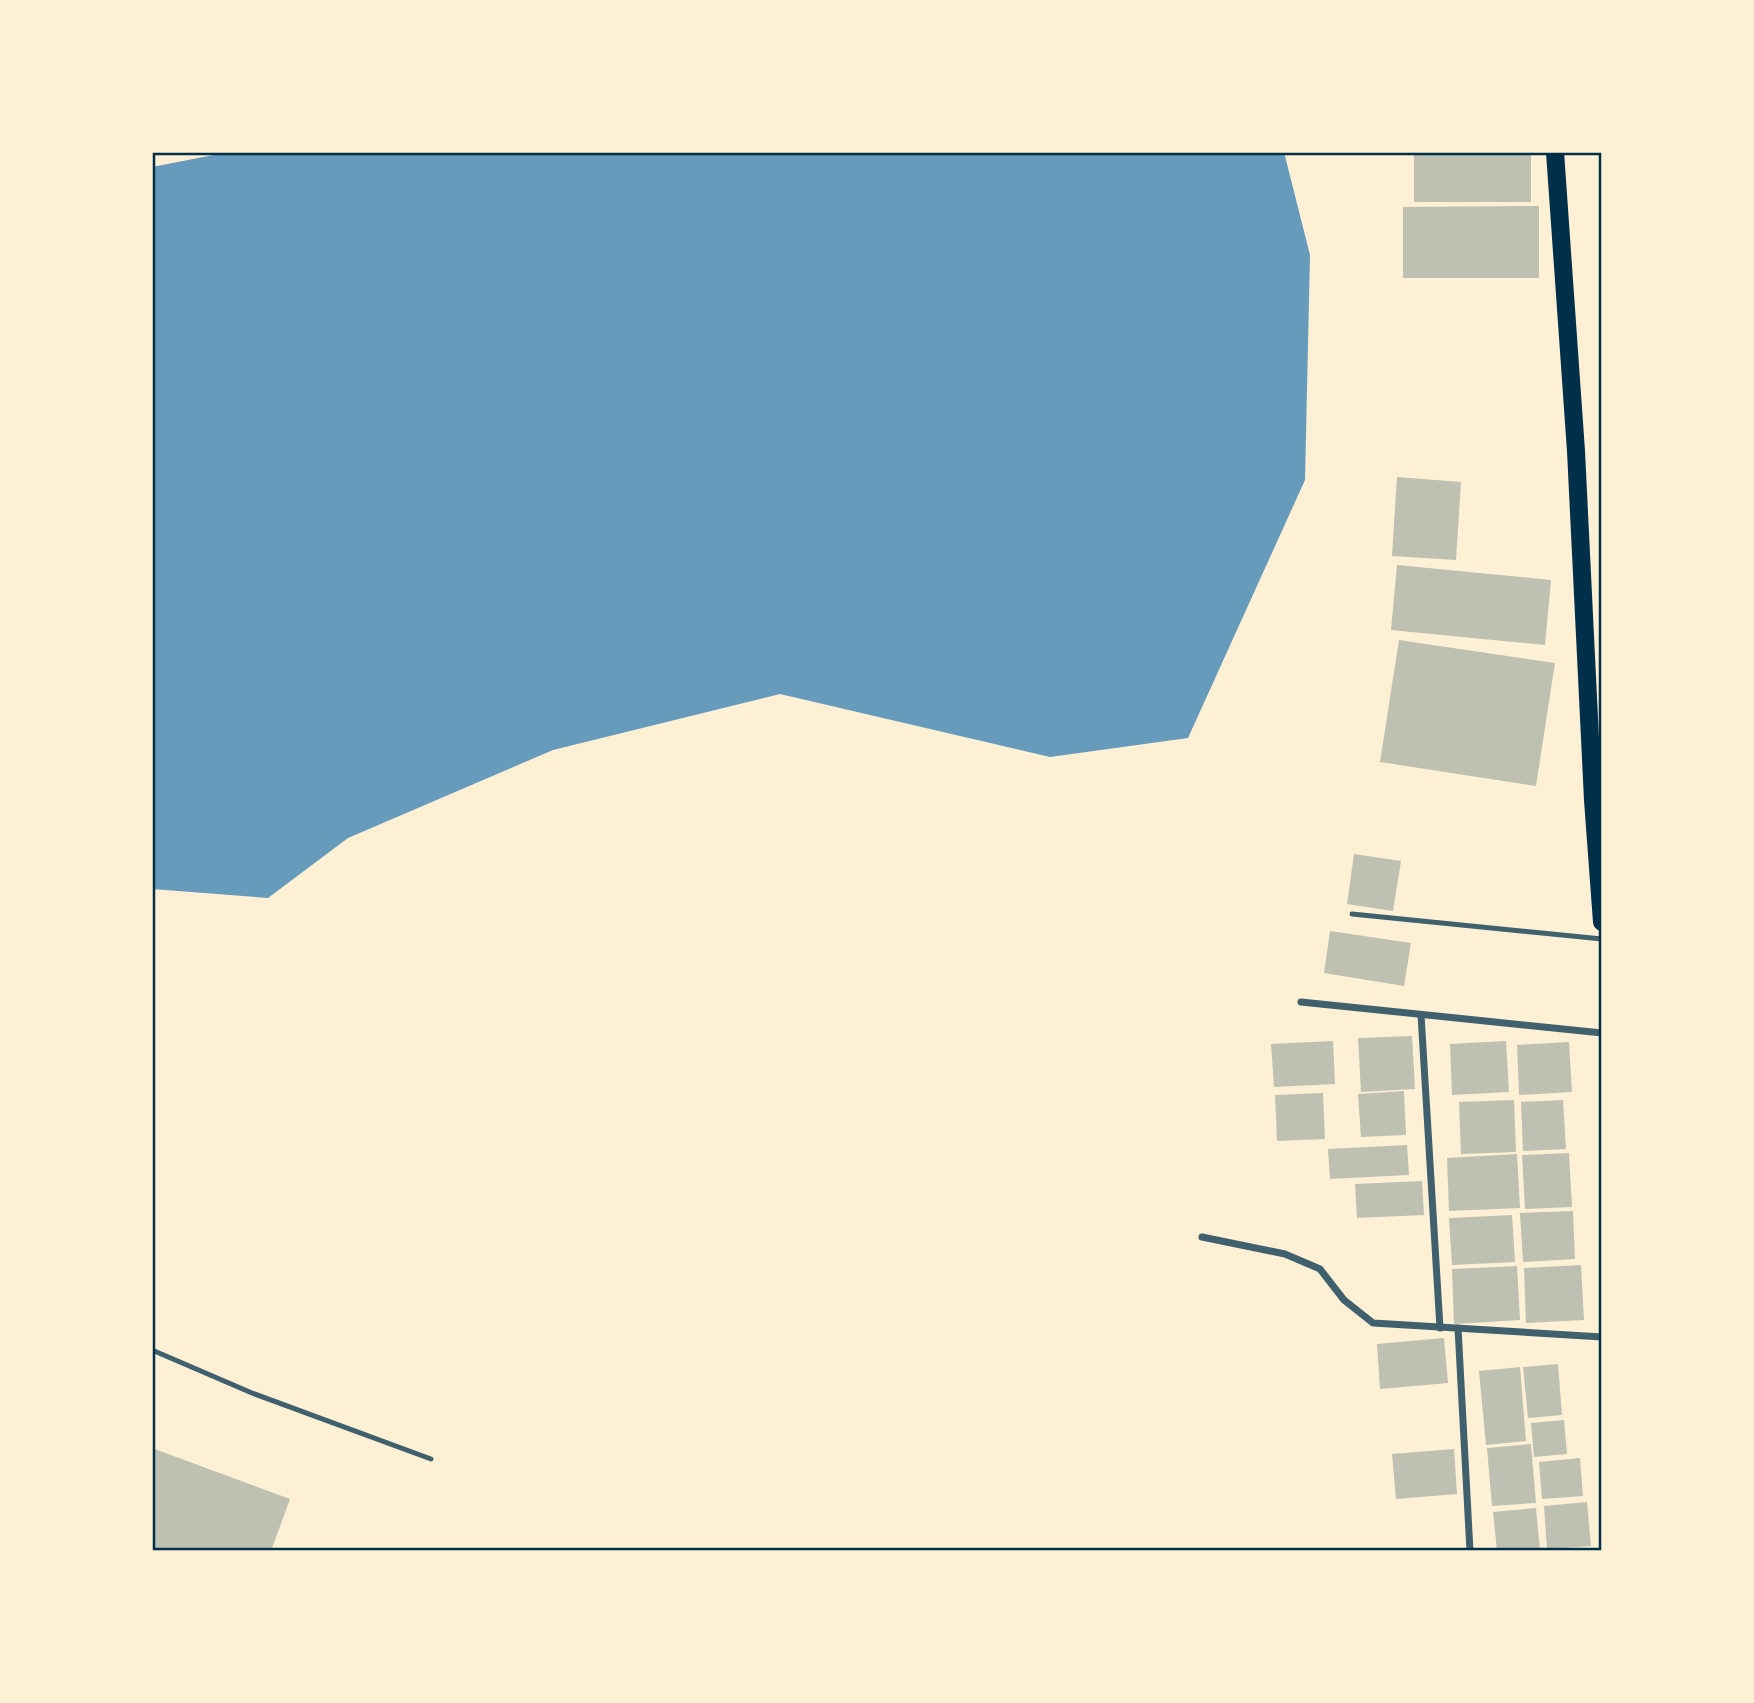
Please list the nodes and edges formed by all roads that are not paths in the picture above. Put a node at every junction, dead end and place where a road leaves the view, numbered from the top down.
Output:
1 (1555, 152) edge
2 (1352, 914) dead end
3 (1602, 922) edge
4 (1602, 939) edge
5 (1301, 1002) dead end
6 (1421, 1015) junction
7 (1602, 1033) edge
8 (1202, 1237) dead end
9 (1440, 1328) junction
10 (1458, 1328) junction
11 (1602, 1337) edge
12 (152, 1350) edge
13 (431, 1459) dead end
14 (1470, 1551) edge

1 - 3 main road
2 - 4 lane
5 - 6 street
6 - 7 street
6 - 9 street
8 - 9 street
9 - 10 street
10 - 11 street
10 - 14 street
12 - 13 lane

